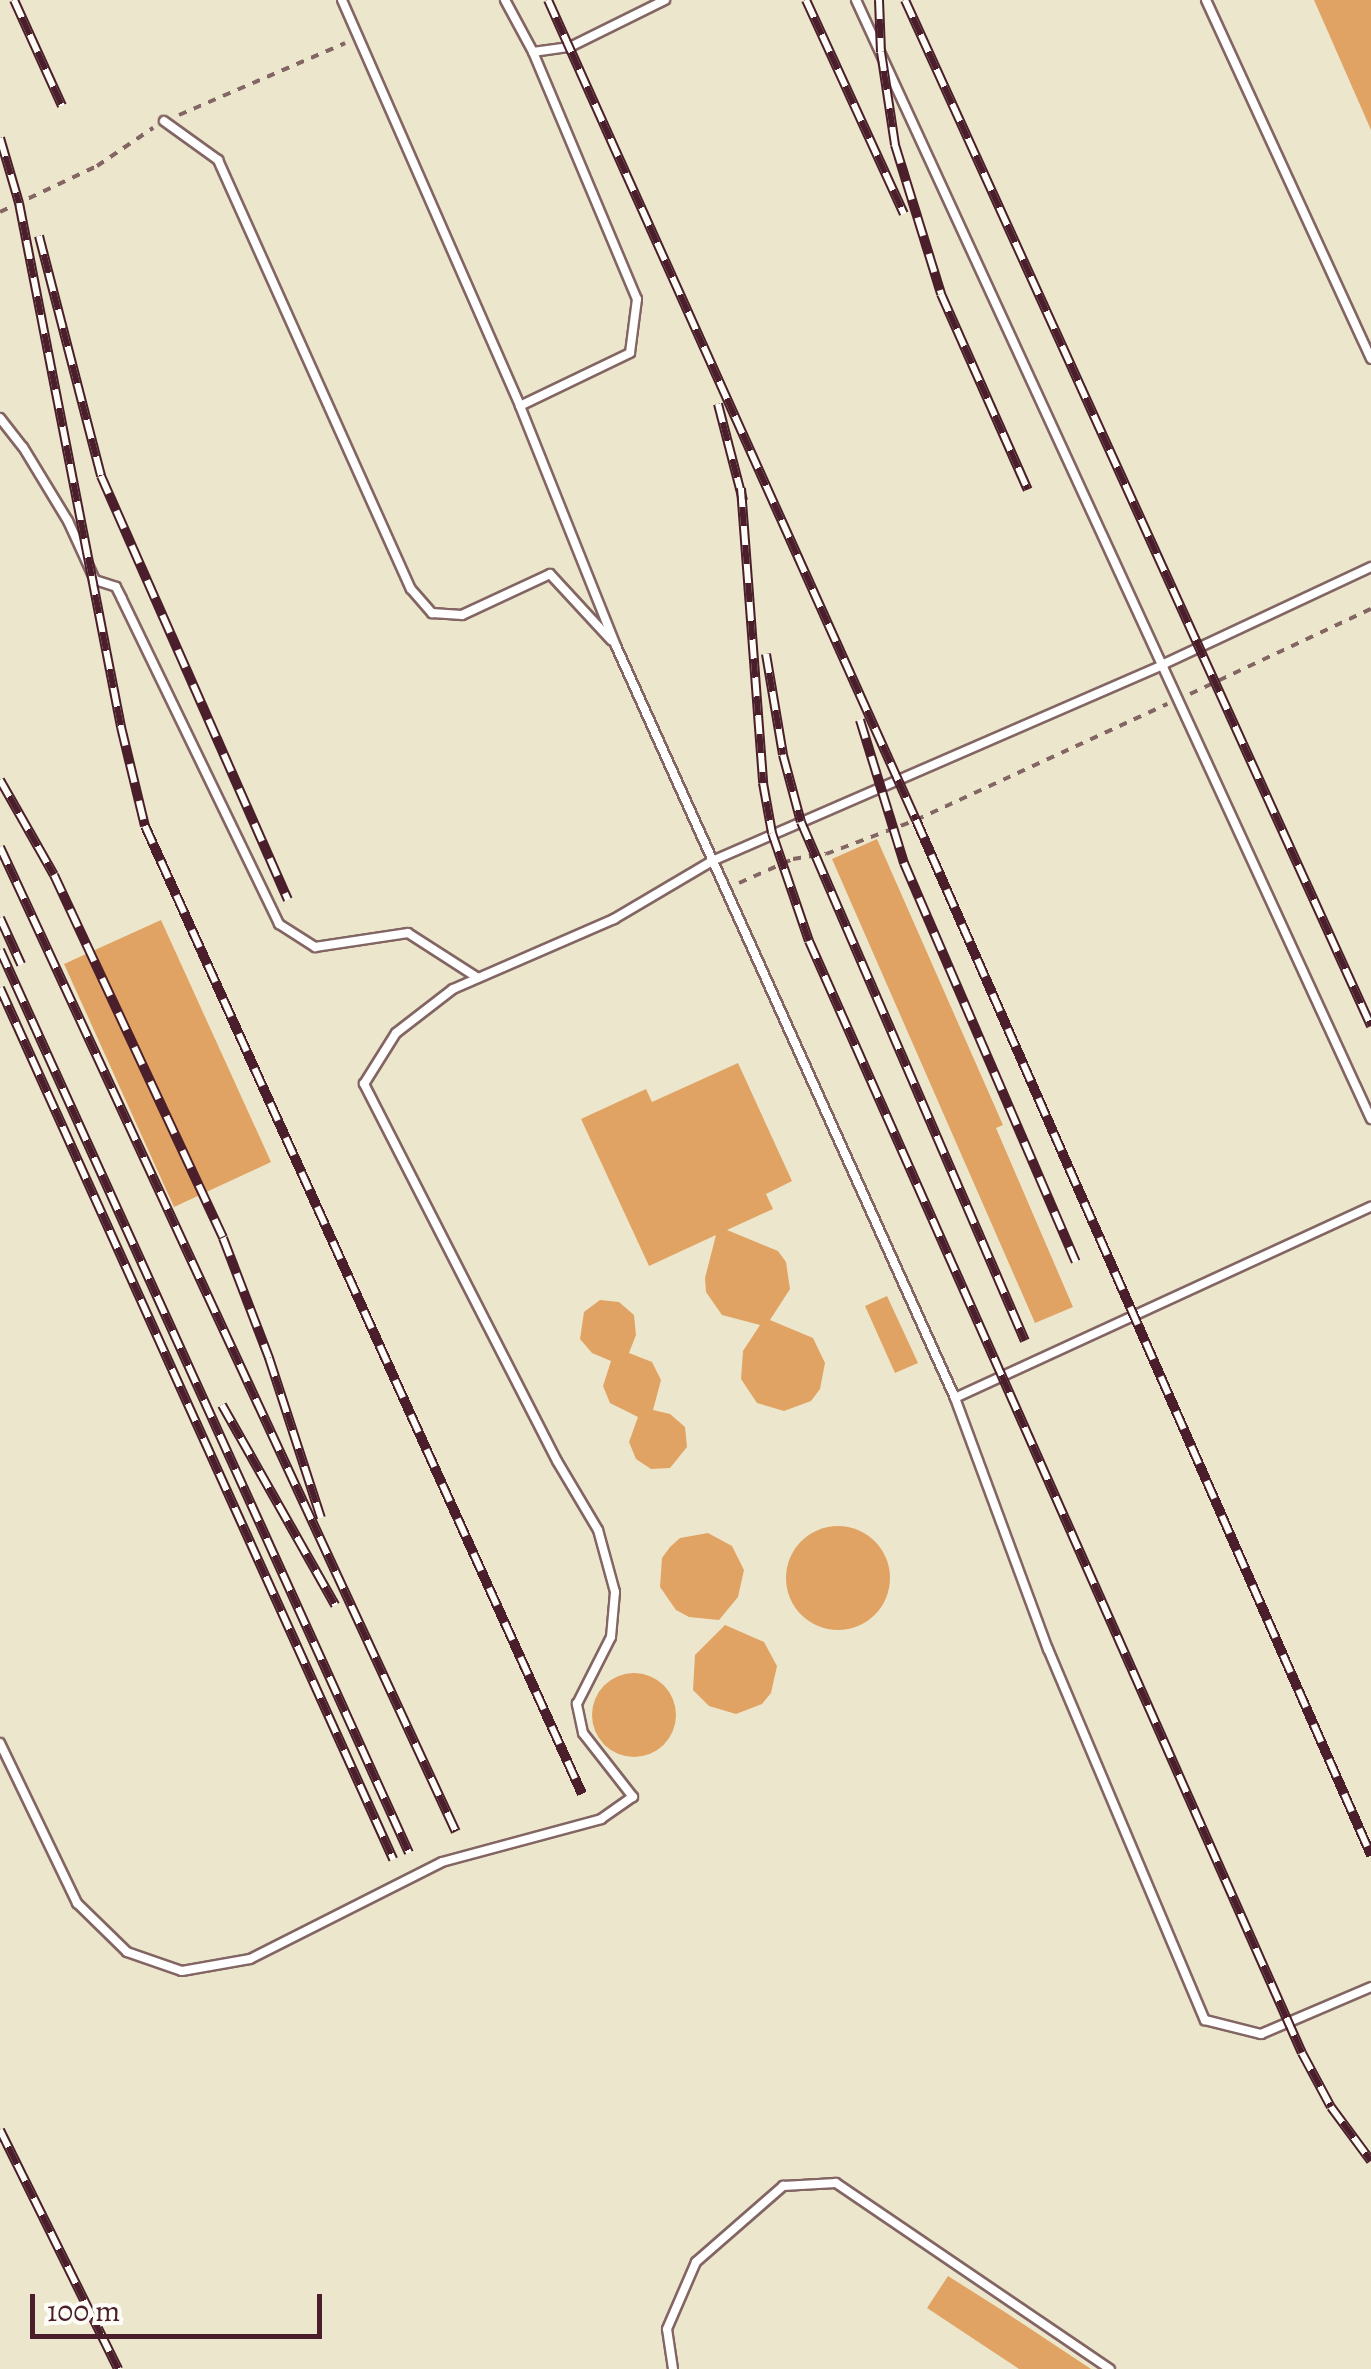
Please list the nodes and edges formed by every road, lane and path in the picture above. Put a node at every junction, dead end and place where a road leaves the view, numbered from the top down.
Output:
1 (342, 0) edge
2 (505, 0) edge
3 (664, 0) edge
4 (856, 0) edge
5 (1206, 0) edge
6 (533, 52) junction
7 (164, 122) dead end
8 (1371, 358) edge
9 (520, 406) junction
10 (0, 418) edge
11 (1371, 567) edge
12 (1371, 608) edge
13 (616, 646) junction
14 (1164, 664) junction
15 (1180, 698) junction
16 (712, 860) junction
17 (725, 889) junction
18 (478, 978) junction
19 (1371, 1119) edge
20 (1371, 1207) edge
21 (955, 1398) junction
22 (0, 1744) edge
23 (1371, 1987) edge
24 (673, 2369) edge
25 (1110, 2369) edge

1 - 9 lane
2 - 6 lane
3 - 6 lane
4 - 14 lane
5 - 8 lane
6 - 9 lane
7 - 13 lane
9 - 13 lane
10 - 18 lane
11 - 14 lane
12 - 15 path
13 - 16 lane
14 - 15 lane
14 - 16 lane
15 - 17 path
15 - 19 lane
16 - 17 lane
16 - 18 lane
17 - 21 lane
18 - 22 lane
20 - 21 lane
21 - 23 lane
24 - 25 lane

